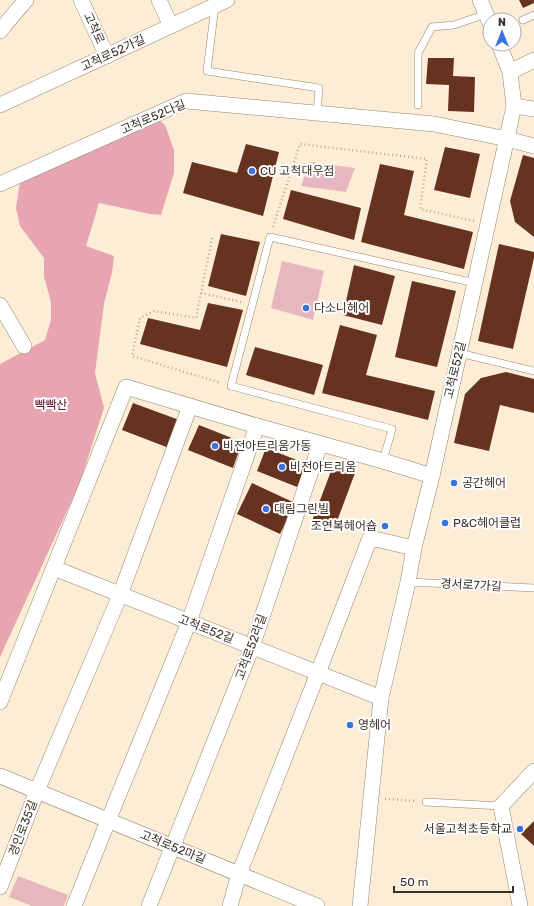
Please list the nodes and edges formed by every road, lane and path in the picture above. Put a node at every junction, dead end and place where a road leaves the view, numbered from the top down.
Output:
1 (26, 0) edge
2 (81, 0) edge
3 (159, 0) edge
4 (480, 0) edge
5 (221, 3) edge
6 (485, 12) edge
7 (534, 15) edge
8 (482, 20) edge
9 (523, 20) dead end
10 (171, 26) junction
11 (0, 31) edge
12 (502, 52) edge
13 (107, 56) junction
14 (534, 60) edge
15 (510, 72) junction
16 (0, 105) edge
17 (418, 105) dead end
18 (514, 106) junction
19 (534, 109) edge
20 (317, 113) junction
21 (507, 139) junction
22 (534, 146) edge
23 (0, 184) edge
24 (488, 224) junction
25 (270, 237) junction
26 (212, 238) dead end
27 (475, 283) junction
28 (201, 293) junction
29 (0, 305) edge
30 (252, 305) junction
31 (24, 346) dead end
32 (459, 353) junction
33 (534, 371) edge
34 (231, 386) junction
35 (190, 406) junction
36 (257, 426) junction
37 (320, 444) junction
38 (383, 461) junction
39 (432, 476) junction
40 (414, 548) junction
41 (54, 568) junction
42 (408, 582) junction
43 (534, 588) edge
44 (120, 595) junction
45 (189, 622) junction
46 (252, 647) junction
47 (318, 673) junction
48 (381, 698) junction
49 (0, 702) edge
50 (534, 771) edge
51 (0, 776) edge
52 (37, 791) junction
53 (371, 799) junction
54 (426, 802) joint
55 (501, 806) junction
56 (108, 820) junction
57 (173, 847) junction
58 (239, 874) junction
59 (0, 887) edge
60 (74, 906) edge
61 (149, 906) edge
62 (230, 906) edge
63 (317, 906) edge
64 (360, 906) edge
65 (520, 906) edge

1 - 11 street
2 - 13 street, 고척로
3 - 10 street
4 - 6 street
5 - 10 street, 고척로52가길
5 - 20 lane
7 - 9 lane
8 - 17 lane
10 - 13 street, 고척로52가길
12 - 15 street, 고척로52길
13 - 16 street, 고척로52가길
14 - 15 street
15 - 18 street, 고척로52길
18 - 19 street
18 - 21 street, 고척로52길
20 - 21 street, 고척로52다길
20 - 23 street, 고척로52다길
21 - 22 street, 고척로52다길
21 - 24 street, 고척로52길
24 - 25 path
24 - 27 street, 고척로52길
25 - 27 lane
25 - 30 lane
26 - 28 path
27 - 32 street, 고척로52길
28 - 30 path
28 - 34 path
29 - 31 street
30 - 34 lane
32 - 33 lane
32 - 39 street, 고척로52길
34 - 38 lane
35 - 36 street
35 - 41 street
35 - 44 street
36 - 37 street
36 - 45 street
37 - 38 street
37 - 46 street, 고척로52라길
38 - 39 street
39 - 40 street, 고척로52길
40 - 42 street, 고척로52길
40 - 47 street
41 - 44 street, 고척로52길
41 - 49 street
42 - 43 lane, 경서로7가길
42 - 48 street, 고척로52길
44 - 45 street, 고척로52길
44 - 52 street
45 - 46 street, 고척로52길
45 - 56 street
46 - 47 street, 고척로52길
46 - 57 street, 고척로52라길
47 - 48 street, 고척로52길
47 - 58 street
48 - 53 street, 고척로52길
50 - 55 street
51 - 52 street, 고척로52마길
52 - 56 street, 고척로52마길
52 - 59 street, 경인로35길
53 - 54 path
53 - 64 street, 고척로52길
54 - 55 lane
55 - 65 street
56 - 57 street, 고척로52마길
56 - 60 street
57 - 58 street, 고척로52마길
57 - 61 street
58 - 62 street
58 - 63 street, 고척로52마길

